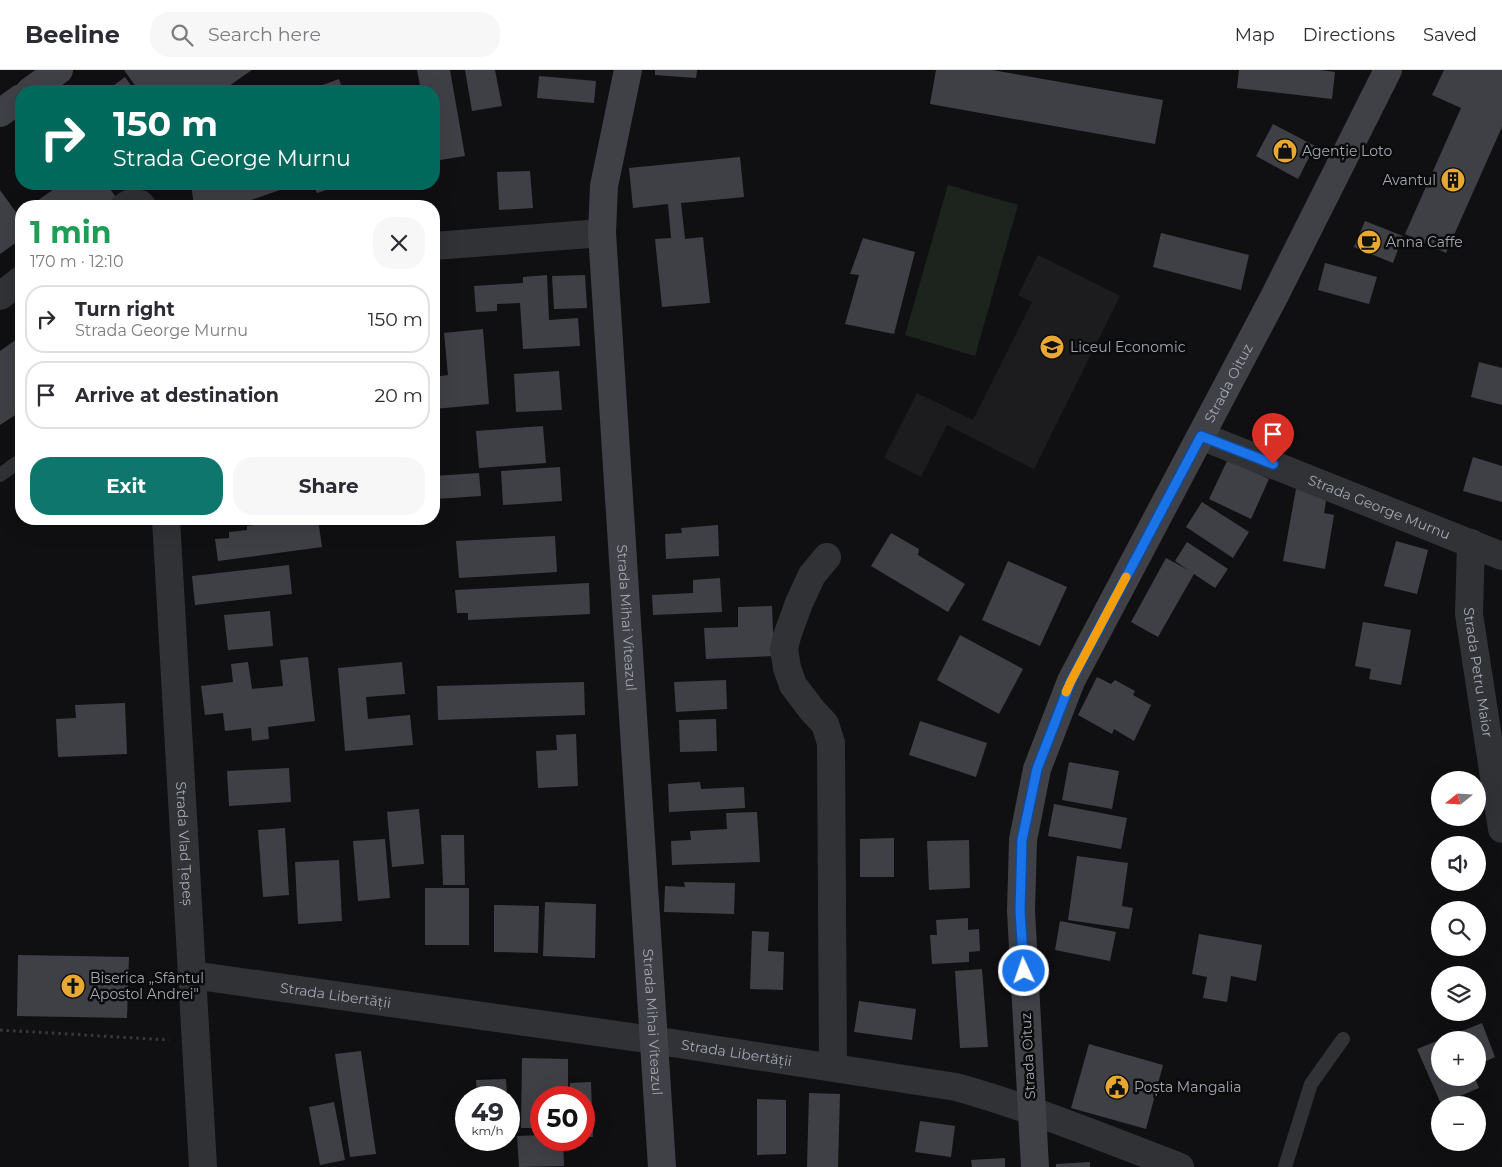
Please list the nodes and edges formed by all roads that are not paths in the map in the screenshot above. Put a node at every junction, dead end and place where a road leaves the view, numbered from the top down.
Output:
1 (59, 70) edge
2 (628, 70) edge
3 (1388, 70) edge
4 (38, 85) edge
5 (15, 102) edge
6 (0, 113) edge
7 (602, 233) junction
8 (440, 246) edge
9 (15, 285) edge
10 (0, 296) edge
11 (1201, 436) junction
12 (15, 464) edge
13 (0, 475) edge
14 (166, 525) edge
15 (1471, 543) junction
16 (827, 556) dead end
17 (1502, 556) edge
18 (1502, 829) edge
19 (192, 975) junction
20 (1343, 1039) dead end
21 (653, 1040) junction
22 (833, 1067) junction
23 (1031, 1110) junction
24 (203, 1167) edge
25 (662, 1167) edge
26 (1035, 1167) edge
27 (1180, 1167) edge
28 (1285, 1167) edge

1 - 4 main road
2 - 7 main road, Strada Mihai Viteazul
3 - 11 main road, Strada Oituz
5 - 6 main road
7 - 8 street
7 - 21 main road, Strada Mihai Viteazul
9 - 10 street
11 - 15 street, Strada George Murnu
11 - 23 main road, Strada Oituz
12 - 13 lane
14 - 19 street, Strada Vlad Țepeș
15 - 17 street, Strada George Murnu
15 - 18 street, Strada Petru Maior
16 - 22 street
19 - 21 street, Strada Libertății
19 - 24 street, Strada Vlad Țepeș
20 - 28 lane
21 - 22 street, Strada Libertății
21 - 25 main road, Strada Mihai Viteazul
22 - 23 street, Strada Libertății
23 - 26 main road, Strada Oituz
23 - 27 street, Strada Libertății

